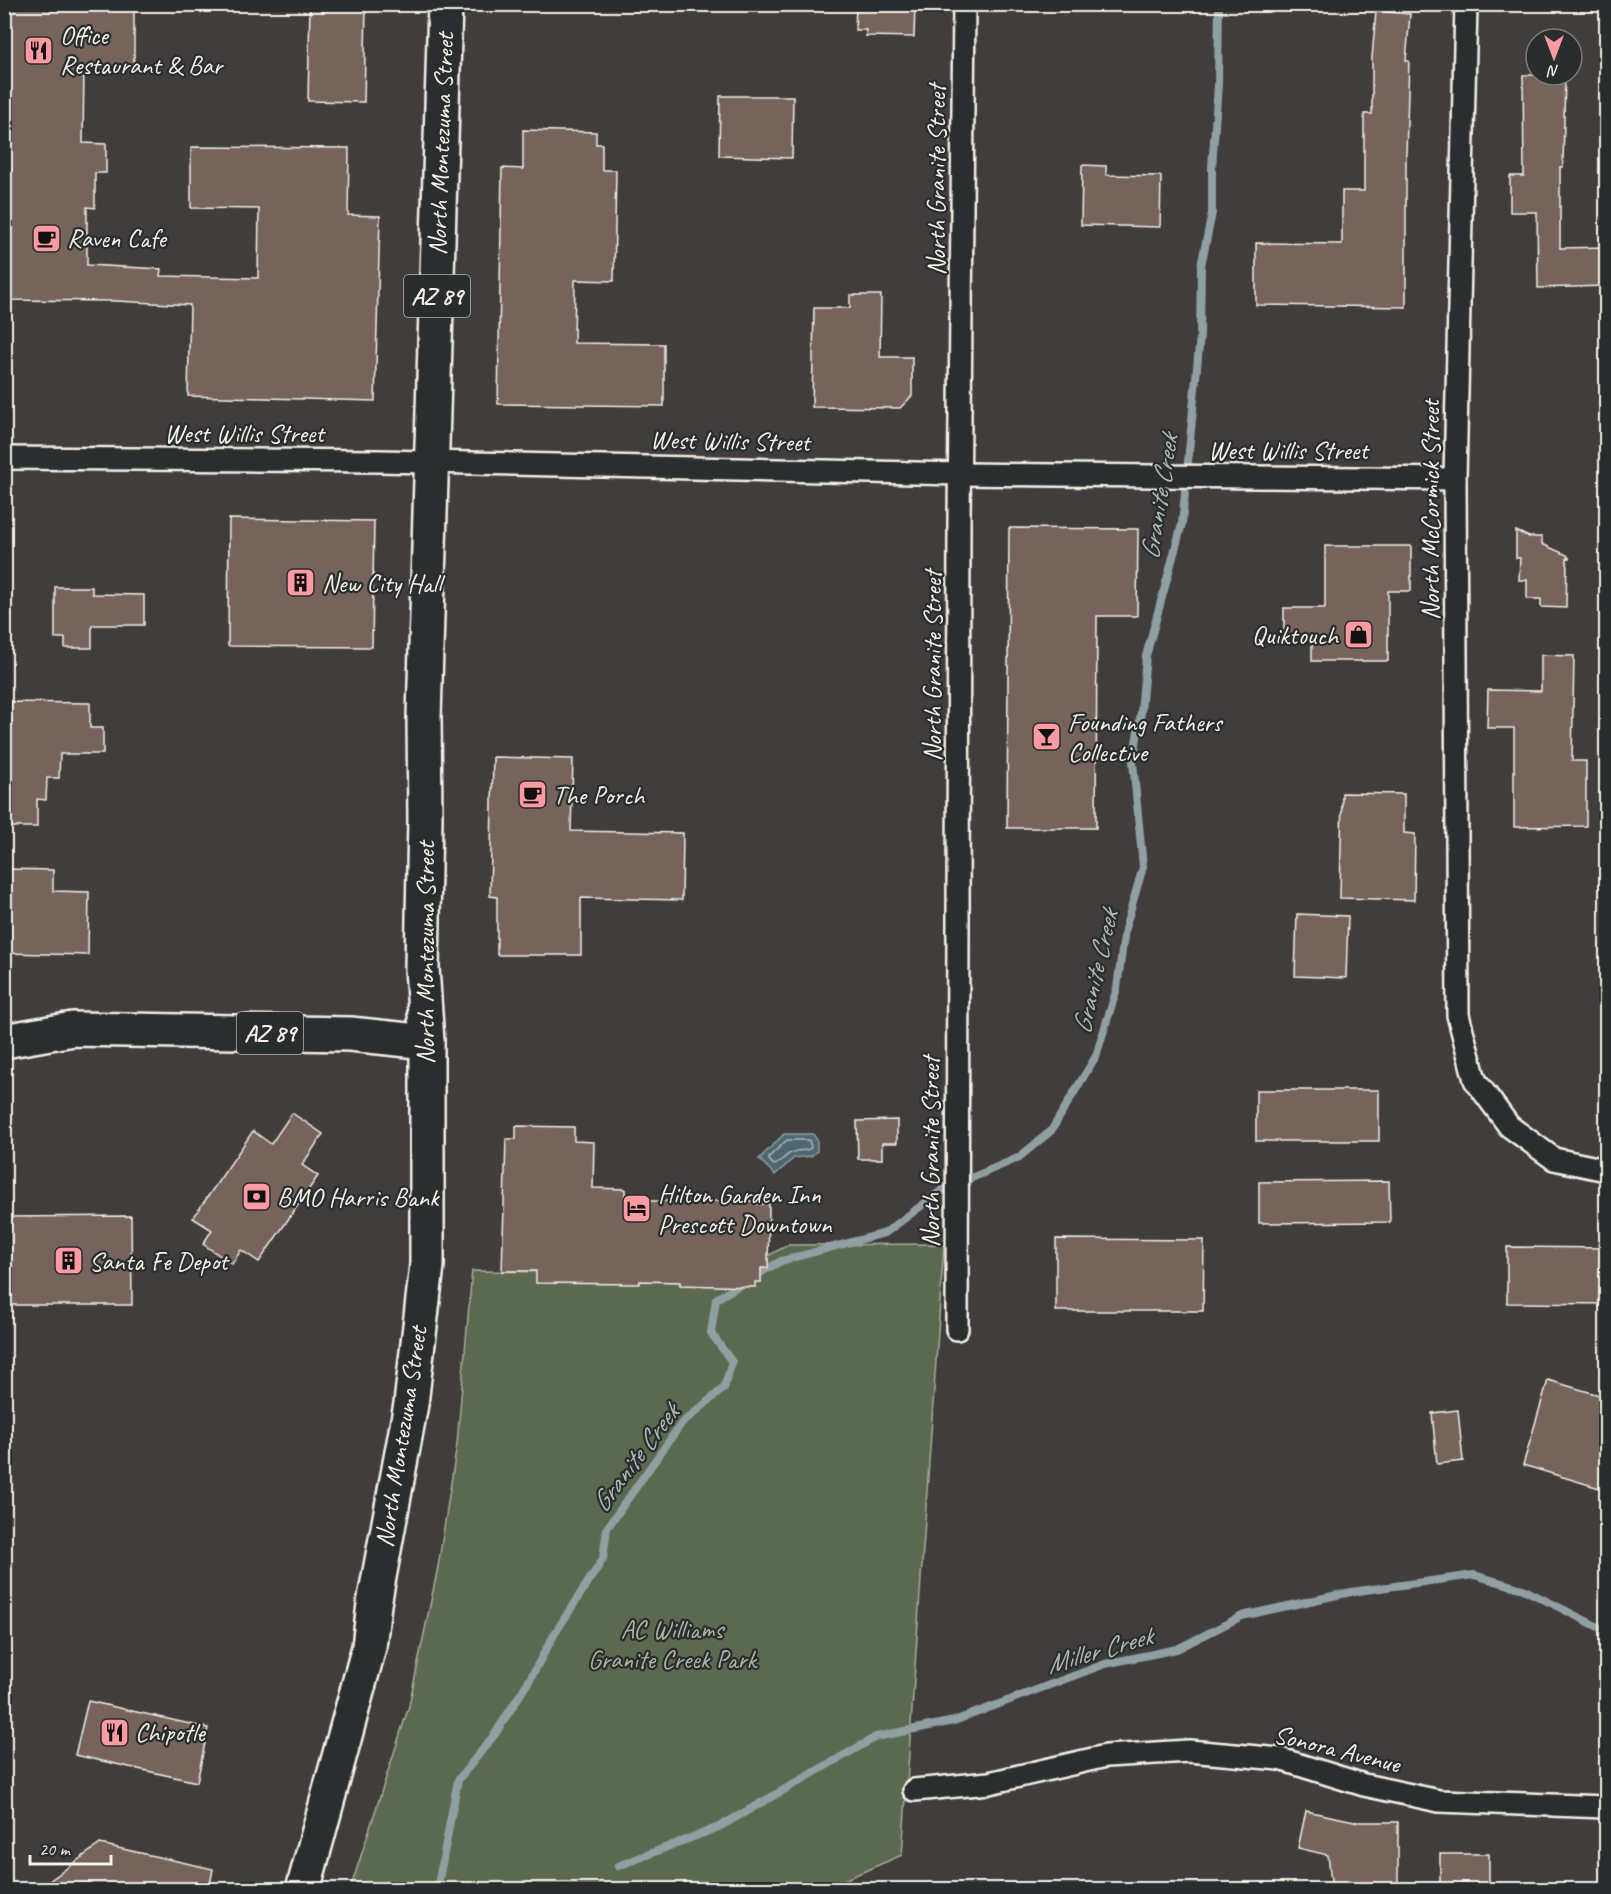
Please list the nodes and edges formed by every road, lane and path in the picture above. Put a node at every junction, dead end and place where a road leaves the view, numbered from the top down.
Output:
1 (445, 4) edge
2 (964, 4) edge
3 (1466, 4) edge
4 (4, 458) edge
5 (431, 464) junction
6 (961, 474) junction
7 (1455, 479) junction
8 (4, 1041) edge
9 (427, 1042) junction
10 (1606, 1170) edge
11 (957, 1329) dead end
12 (914, 1790) dead end
13 (1606, 1808) edge
14 (303, 1890) edge

1 - 5 main road, North Montezuma Street / AZ 89
2 - 6 street, North Granite Street
3 - 7 street, North McCormick Street
4 - 5 street, West Willis Street
5 - 6 street, West Willis Street
5 - 9 main road, North Montezuma Street / AZ 89
6 - 7 street, West Willis Street
6 - 11 street, North Granite Street
7 - 10 street, North McCormick Street
8 - 9 main road, AZ 89
9 - 14 main road, North Montezuma Street
12 - 13 street, Sonora Avenue

